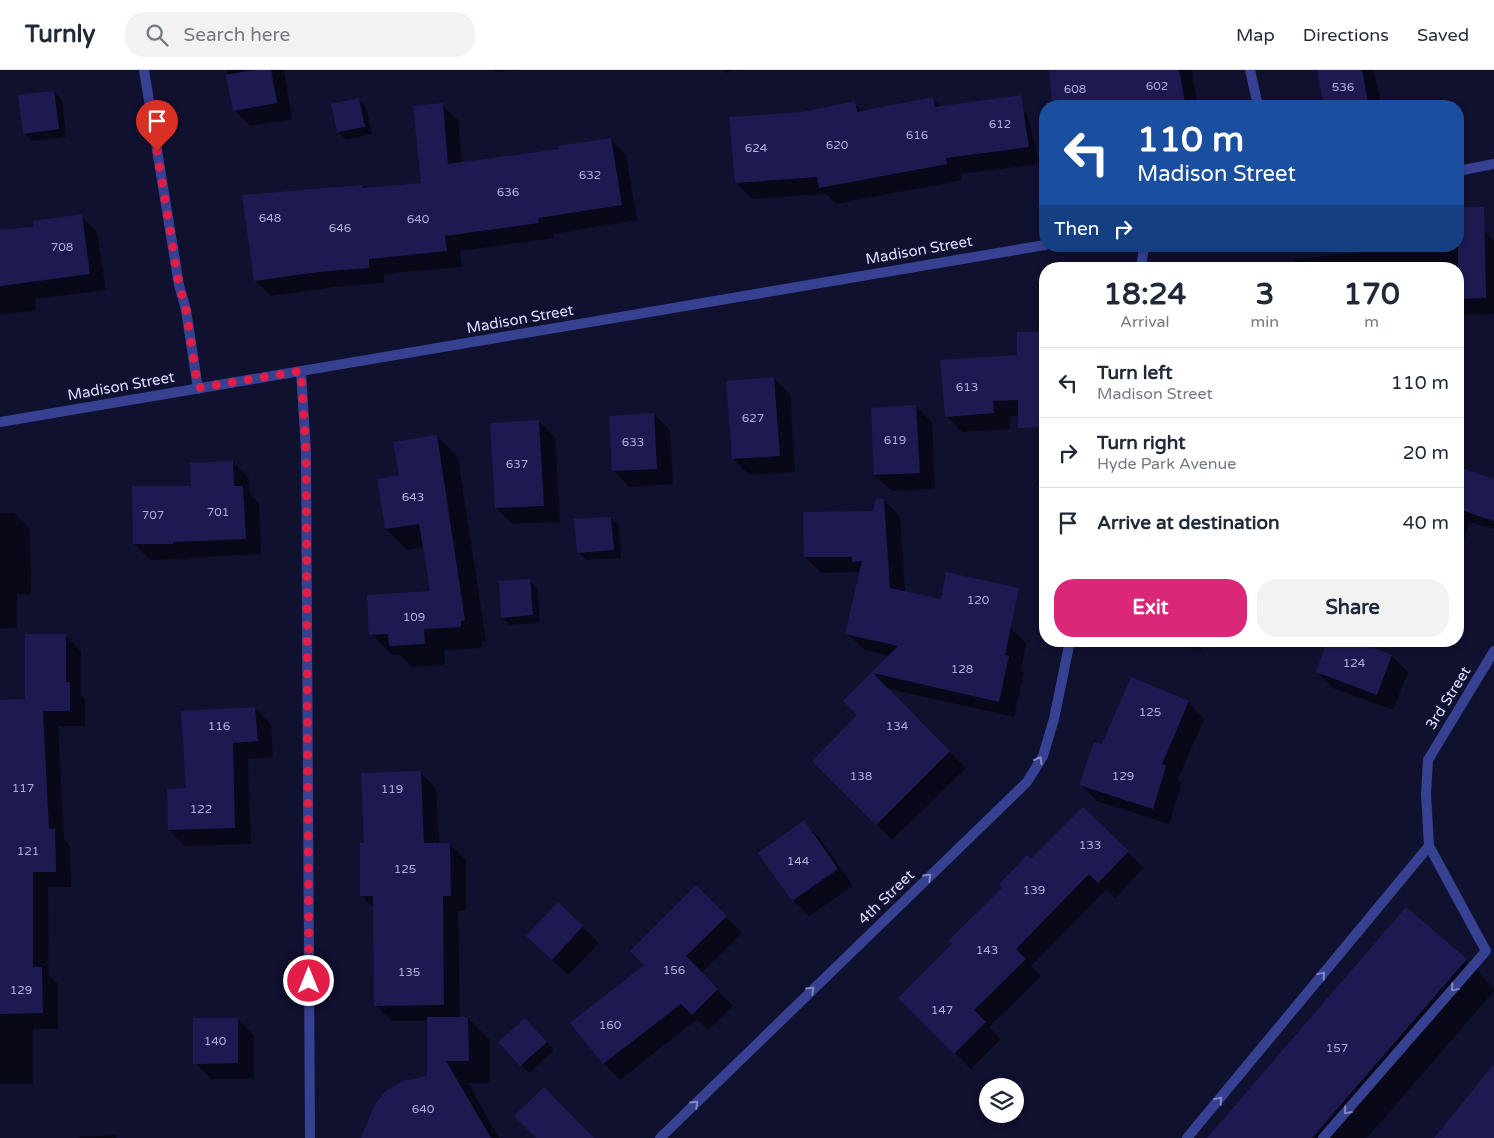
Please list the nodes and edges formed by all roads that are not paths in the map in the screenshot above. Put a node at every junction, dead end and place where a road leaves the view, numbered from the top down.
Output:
1 (144, 70) edge
2 (1250, 70) edge
3 (1257, 100) edge
4 (1494, 164) edge
5 (1464, 170) edge
6 (1039, 246) edge
7 (301, 371) junction
8 (198, 388) junction
9 (0, 422) edge
10 (1069, 647) edge
11 (1494, 651) edge
12 (1429, 846) junction
13 (310, 1138) edge
14 (660, 1138) edge
15 (1188, 1138) edge
16 (1323, 1138) edge

1 - 8 street
2 - 3 street
4 - 5 street
6 - 7 street, Madison Street
7 - 8 street, Madison Street
7 - 13 street
8 - 9 street, Madison Street
14 -> 10 street, 4th Street
11 - 12 street, 3rd Street
15 -> 12 street
12 -> 16 street

